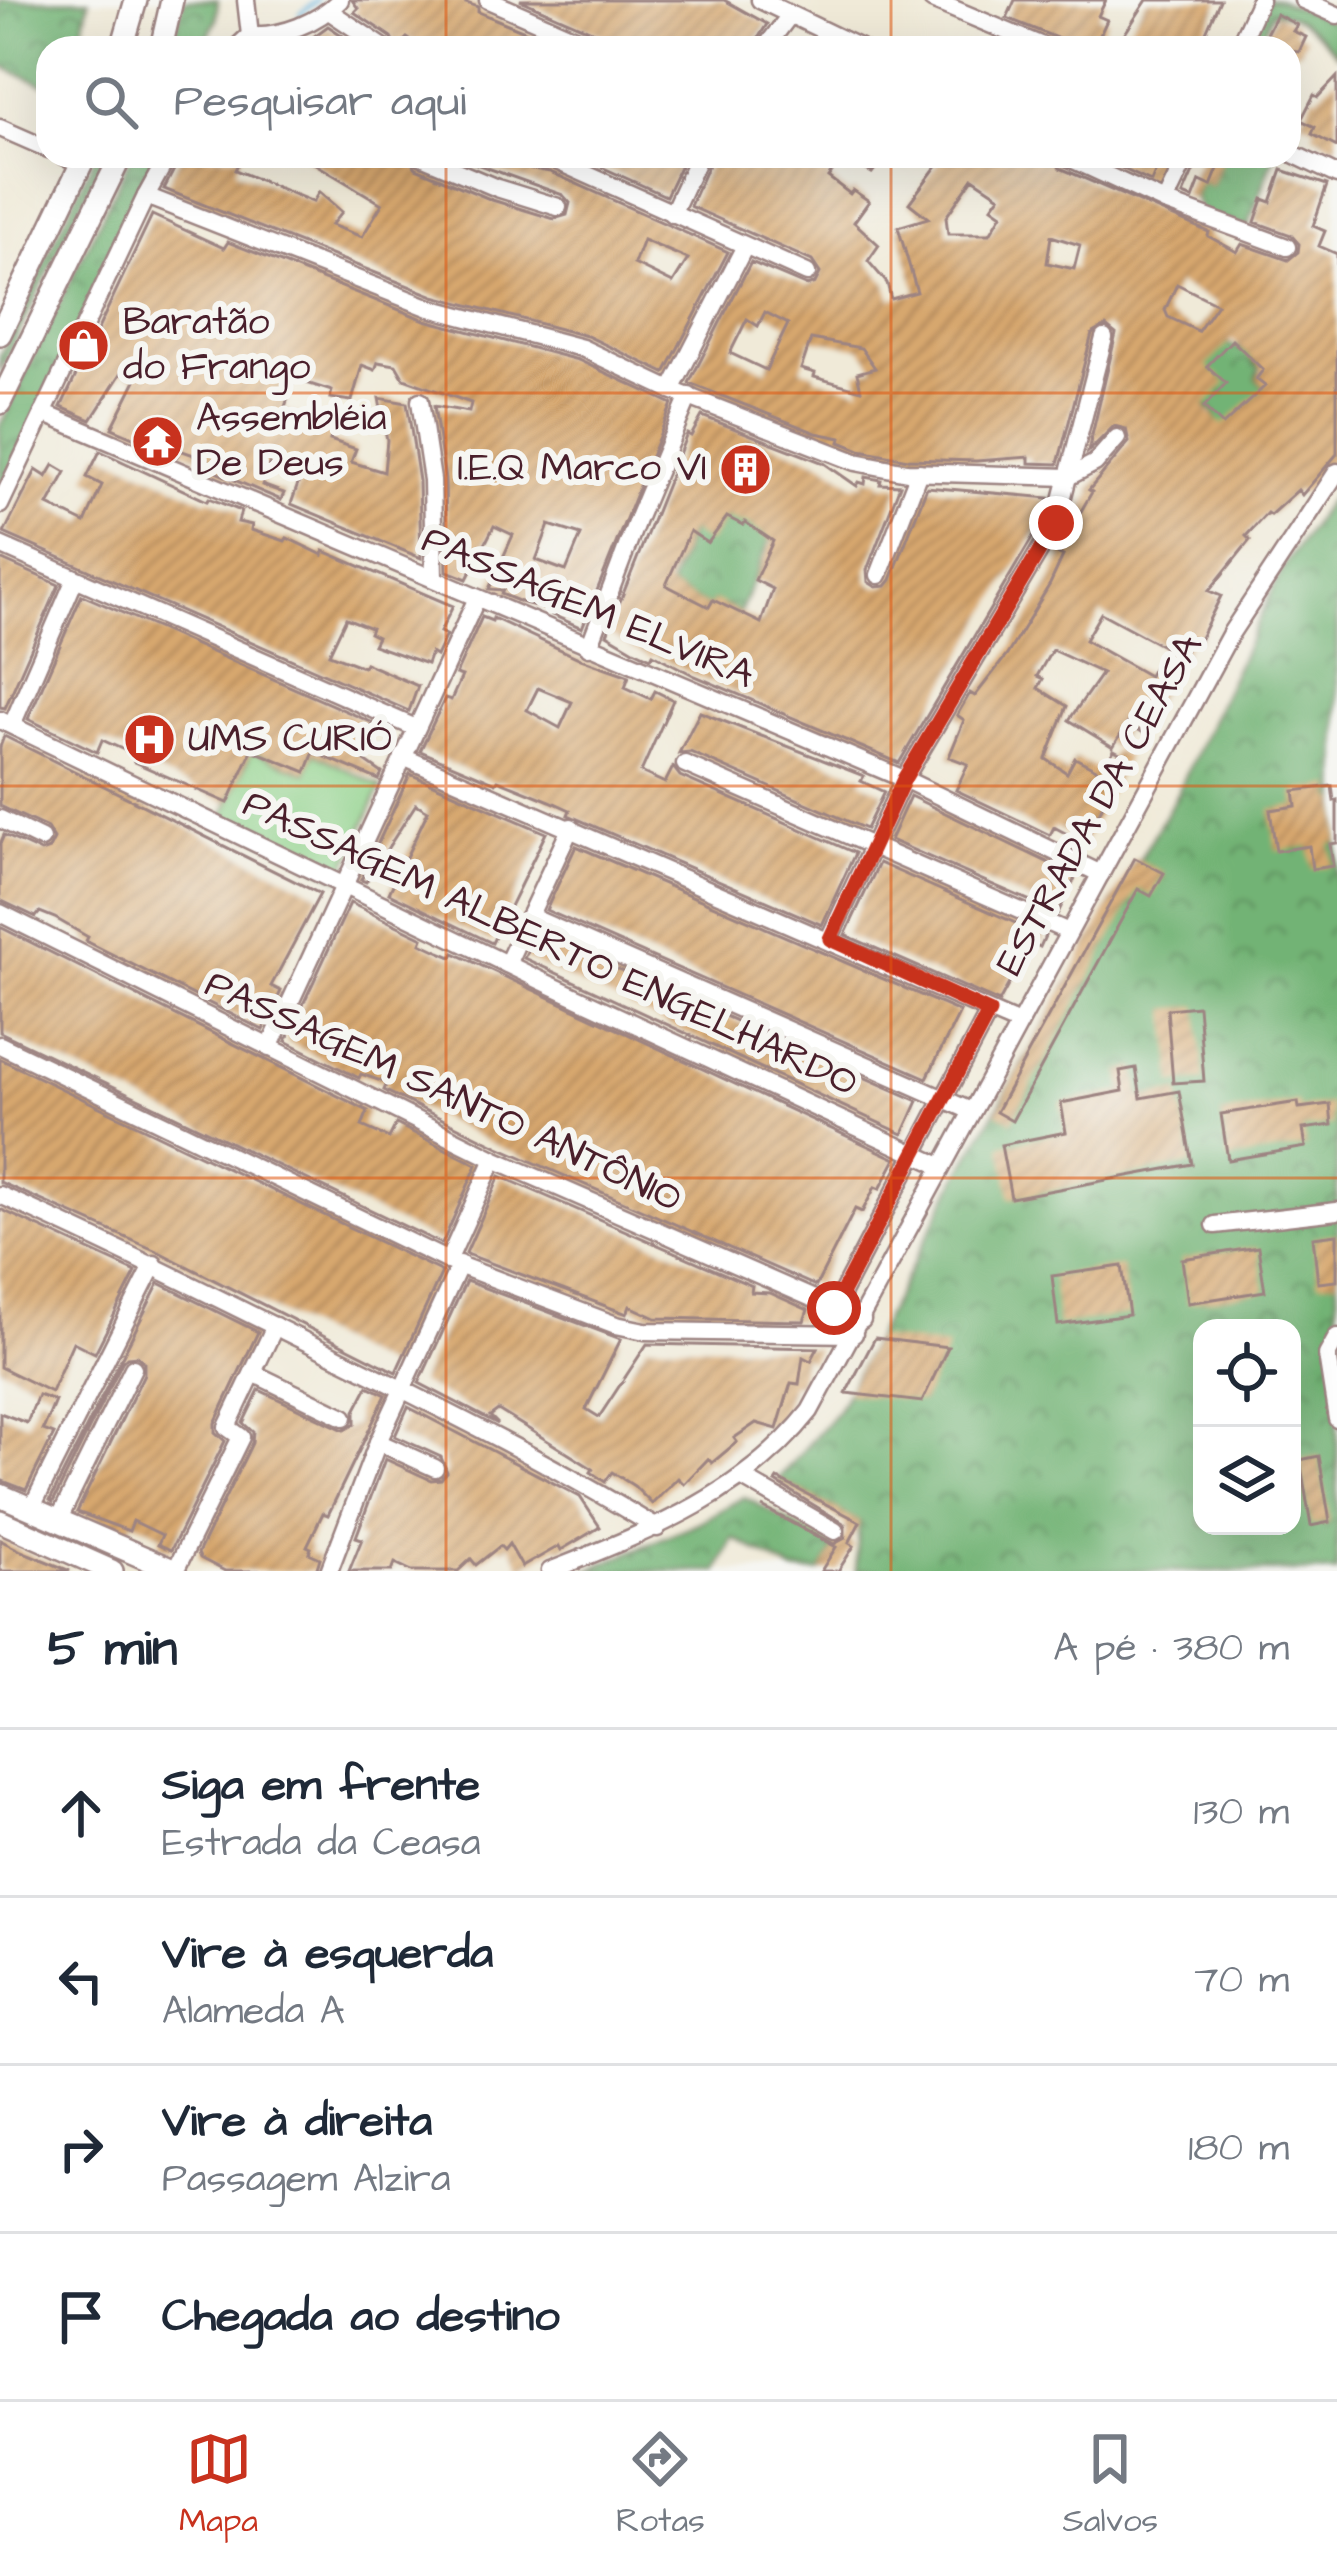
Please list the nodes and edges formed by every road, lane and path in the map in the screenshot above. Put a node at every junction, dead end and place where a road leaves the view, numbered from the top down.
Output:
1 (136, 0) edge
2 (172, 0) edge
3 (246, 0) edge
4 (760, 0) edge
5 (932, 0) edge
6 (1260, 0) edge
7 (1304, 0) edge
8 (495, 2) edge
9 (335, 6) edge
10 (790, 14) junction
11 (1337, 15) edge
12 (126, 36) edge
13 (164, 36) edge
14 (243, 36) edge
15 (277, 36) edge
16 (370, 36) edge
17 (571, 36) edge
18 (774, 36) edge
19 (835, 36) edge
20 (1019, 36) edge
21 (1244, 36) edge
22 (0, 128) edge
23 (36, 144) edge
24 (1301, 158) edge
25 (73, 168) edge
26 (115, 168) edge
27 (161, 168) edge
28 (449, 168) edge
29 (572, 168) edge
30 (693, 168) edge
31 (1091, 168) edge
32 (1181, 168) edge
33 (1337, 175) edge
34 (146, 196) junction
35 (1165, 202) junction
36 (558, 207) dead end
37 (672, 214) junction
38 (745, 246) junction
39 (1287, 247) dead end
40 (807, 273) dead end
41 (0, 334) edge
42 (1104, 338) dead end
43 (680, 393) junction
44 (420, 401) dead end
45 (0, 403) edge
46 (43, 413) junction
47 (1117, 438) dead end
48 (919, 472) junction
49 (1337, 472) edge
50 (1068, 477) junction
51 (0, 506) edge
52 (0, 545) edge
53 (879, 575) dead end
54 (434, 578) junction
55 (75, 579) junction
56 (477, 598) junction
57 (590, 647) junction
58 (6, 723) edge
59 (416, 728) junction
60 (403, 757) junction
61 (685, 764) dead end
62 (904, 779) junction
63 (0, 819) edge
64 (571, 827) junction
65 (41, 838) dead end
66 (874, 845) junction
67 (1102, 874) junction
68 (344, 884) junction
69 (0, 913) edge
70 (529, 916) junction
71 (1069, 932) junction
72 (830, 939) junction
73 (507, 964) junction
74 (989, 1012) junction
75 (1018, 1024) junction
76 (0, 1045) edge
77 (268, 1048) junction
78 (945, 1098) junction
79 (971, 1111) junction
80 (917, 1154) junction
81 (494, 1159) junction
82 (941, 1166) junction
83 (0, 1195) edge
84 (1337, 1211) edge
85 (1215, 1225) dead end
86 (454, 1262) junction
87 (154, 1264) junction
88 (834, 1308) junction
89 (275, 1326) junction
90 (858, 1328) junction
91 (1337, 1336) edge
92 (133, 1367) dead end
93 (253, 1373) junction
94 (404, 1387) junction
95 (344, 1417) dead end
96 (1337, 1419) edge
97 (378, 1442) junction
98 (435, 1468) dead end
99 (743, 1478) junction
100 (0, 1495) edge
101 (31, 1509) junction
102 (0, 1521) edge
103 (58, 1521) junction
104 (657, 1528) junction
105 (835, 1531) dead end
106 (112, 1571) edge
107 (175, 1571) edge
108 (329, 1571) edge
109 (550, 1571) edge

1 - 12 main road
2 - 13 main road
3 - 14 street
4 - 10 street
5 - 20 street
6 - 21 street
7 - 11 street
8 - 17 street
9 - 15 street
9 - 16 street
10 - 18 street
10 - 19 street
22 - 23 street
24 - 33 street
25 - 41 main road
26 - 45 main road
27 - 34 street
28 - 36 street
29 - 37 street
30 - 37 street
31 - 35 street
32 - 35 street
34 - 43 street
34 - 46 street
35 - 39 street
37 - 38 street
38 - 40 street
38 - 43 street
42 - 50 street
43 - 48 street
43 - 57 street
44 - 54 street
46 - 51 street
46 - 54 street, PASSAGEM ELVIRA
47 - 50 street
48 - 50 street
48 - 53 street
49 - 67 street, ESTRADA DA CEASA
50 - 62 street
52 - 55 street
54 - 56 street, PASSAGEM ELVIRA
55 - 58 street
55 - 59 street
56 - 57 street, PASSAGEM ELVIRA
56 - 59 street
57 - 62 street, PASSAGEM ELVIRA
58 - 68 street, PASSAGEM ALBERTO ENGELHARDO
59 - 60 street
60 - 64 street
60 - 68 street
61 - 66 street
62 - 66 street
62 - 67 street, PASSAGEM ELVIRA
63 - 65 street
64 - 70 street
64 - 72 street
66 - 71 street
66 - 72 street
67 - 71 street, ESTRADA DA CEASA
68 - 73 street, PASSAGEM ALBERTO ENGELHARDO
68 - 77 street
69 - 77 street, PASSAGEM SANTO ANTÔNIO
70 - 73 street
70 - 78 street
71 - 75 street, ESTRADA DA CEASA
72 - 74 street
73 - 80 street, PASSAGEM ALBERTO ENGELHARDO
74 - 75 street
74 - 78 street, ESTRADA DA CEASA
75 - 79 street, ESTRADA DA CEASA
76 - 86 street
77 - 81 street, PASSAGEM SANTO ANTÔNIO
78 - 79 street
78 - 80 street, ESTRADA DA CEASA
79 - 82 street, ESTRADA DA CEASA
80 - 82 street, PASSAGEM ALBERTO ENGELHARDO
80 - 88 street, ESTRADA DA CEASA
81 - 86 street
81 - 88 street, PASSAGEM SANTO ANTÔNIO
82 - 90 street, ESTRADA DA CEASA
83 - 87 street
84 - 85 street
86 - 90 street
86 - 94 street
87 - 89 street
87 - 101 street
88 - 90 street, PASSAGEM SANTO ANTÔNIO
89 - 93 street
89 - 94 street
90 - 99 street, ESTRADA DA CEASA
91 - 96 street
92 - 103 street
93 - 95 street
93 - 107 street
94 - 97 street
94 - 104 street
97 - 98 street
97 - 108 street
99 - 104 street, ESTRADA DA CEASA
99 - 105 street
100 - 101 main road
101 - 103 main road
102 - 106 main road
103 - 107 main road
104 - 109 street, ESTRADA DA CEASA

